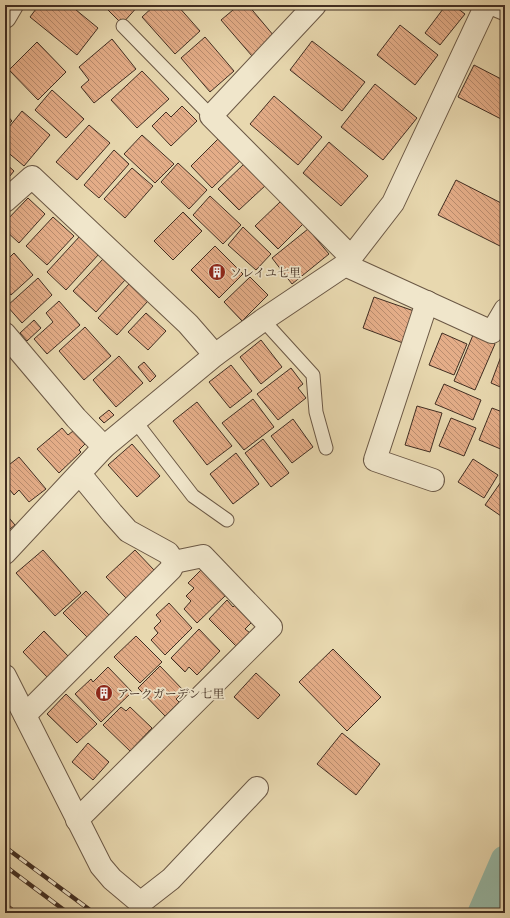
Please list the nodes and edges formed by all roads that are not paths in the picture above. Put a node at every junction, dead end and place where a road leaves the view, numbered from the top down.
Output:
1 (12, 5) edge
2 (315, 5) edge
3 (485, 5) edge
4 (505, 14) edge
5 (5, 16) edge
6 (123, 26) dead end
7 (211, 116) junction
8 (5, 201) edge
9 (348, 261) junction
10 (427, 302) junction
11 (505, 310) edge
12 (263, 320) junction
13 (5, 334) edge
14 (215, 355) junction
15 (135, 421) junction
16 (104, 448) junction
17 (326, 448) dead end
18 (80, 474) junction
19 (433, 480) dead end
20 (227, 520) dead end
21 (5, 553) edge
22 (174, 562) junction
23 (5, 676) edge
24 (25, 715) junction
25 (257, 788) dead end
26 (77, 820) junction

1 - 5 street
2 - 7 street
3 - 4 lane
3 - 9 street
6 - 7 lane
7 - 9 street
8 - 14 street
9 - 10 street
9 - 12 street
10 - 11 street
10 - 19 street
12 - 14 street
12 - 17 lane
13 - 16 street
14 - 15 street
15 - 16 street
15 - 20 lane
16 - 18 street
18 - 21 street
18 - 22 street
22 - 24 street
22 - 26 street
23 - 24 street
24 - 26 street
25 - 26 street

